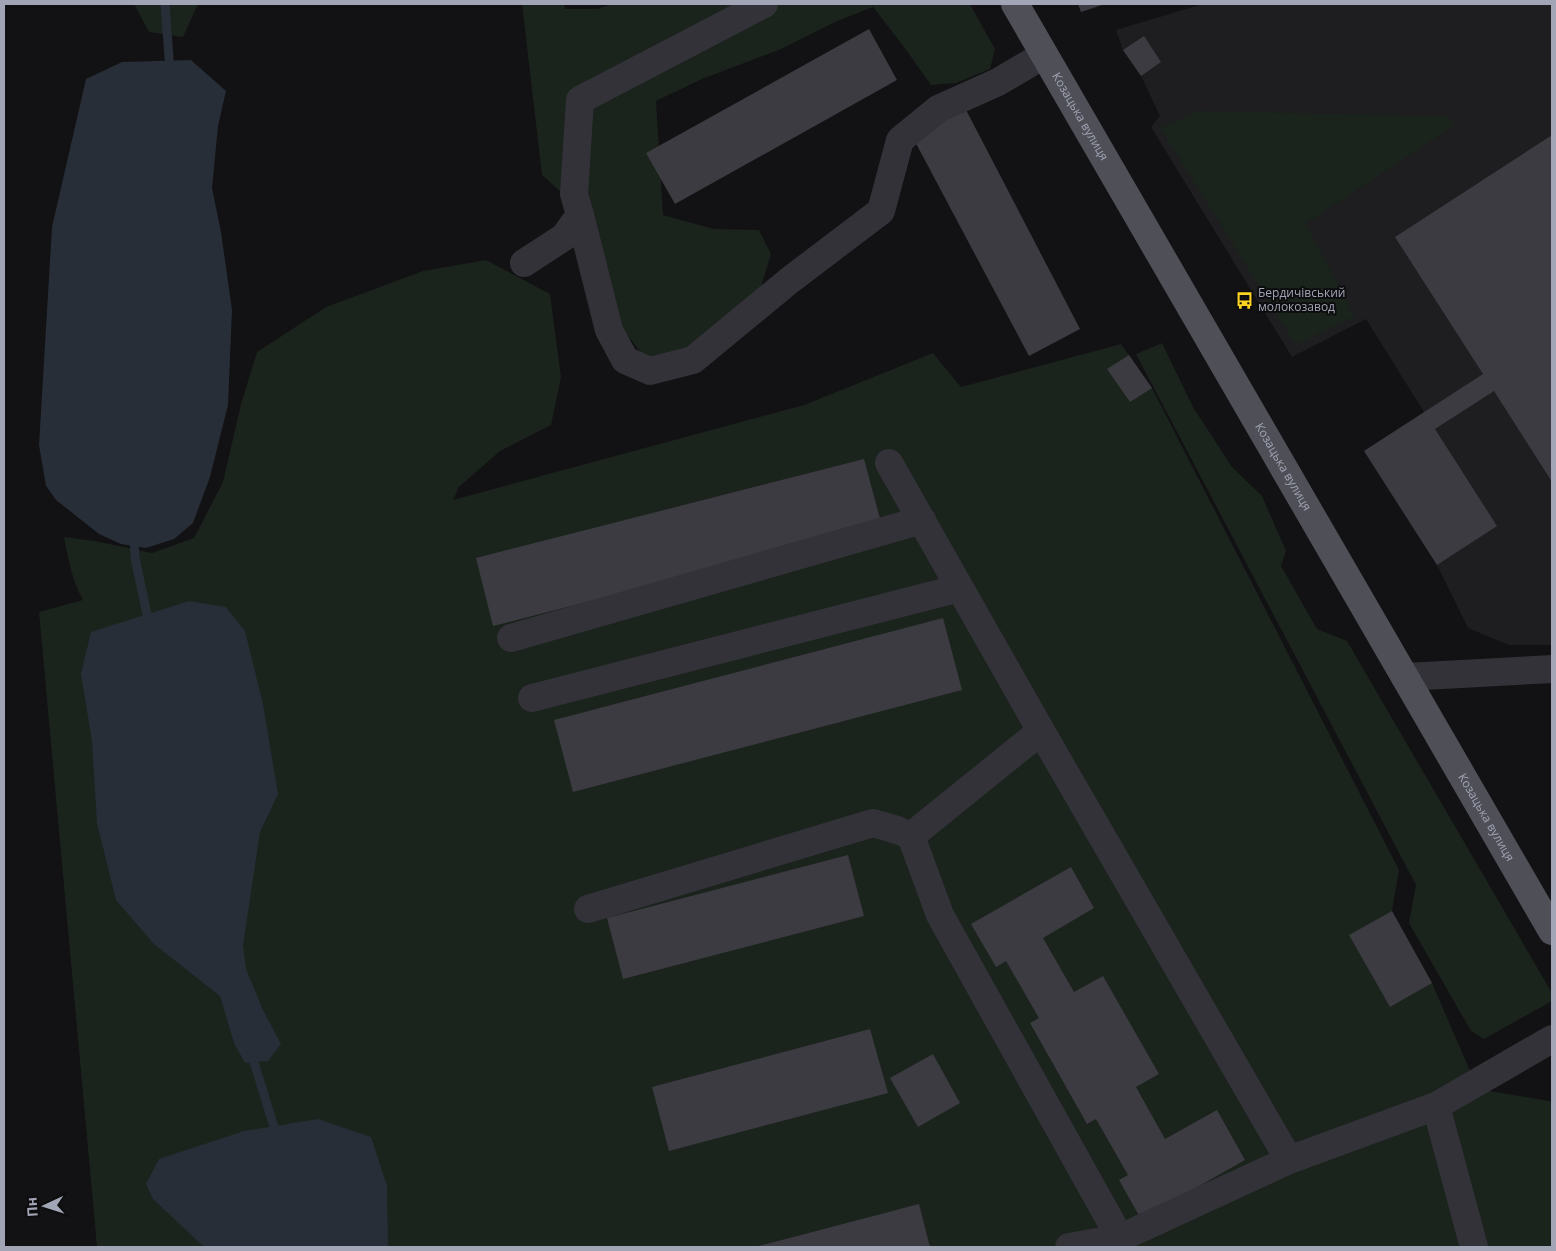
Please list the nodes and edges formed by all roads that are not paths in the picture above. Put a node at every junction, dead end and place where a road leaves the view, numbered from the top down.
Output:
1 (764, 4) edge
2 (1015, 4) edge
3 (1044, 55) junction
4 (580, 215) junction
5 (524, 264) dead end
6 (889, 463) dead end
7 (922, 520) junction
8 (960, 588) junction
9 (511, 638) dead end
10 (1552, 669) edge
11 (1405, 677) junction
12 (532, 698) dead end
13 (1041, 731) junction
14 (911, 836) junction
15 (588, 909) dead end
16 (1552, 931) edge
17 (1552, 1039) edge
18 (1436, 1106) junction
19 (1289, 1160) junction
20 (1120, 1238) junction
21 (1068, 1247) edge
22 (1474, 1247) edge

1 - 4 street
2 - 3 main road, Козацька вулиця
3 - 4 street
3 - 11 main road, Козацька вулиця
4 - 5 street
6 - 7 street
7 - 8 street
7 - 9 street
8 - 12 street
8 - 13 street
10 - 11 street
11 - 16 main road, Козацька вулиця
13 - 14 street
13 - 19 street
14 - 15 street
14 - 20 street
17 - 18 street
18 - 19 street
18 - 22 street
19 - 20 street
20 - 21 street

